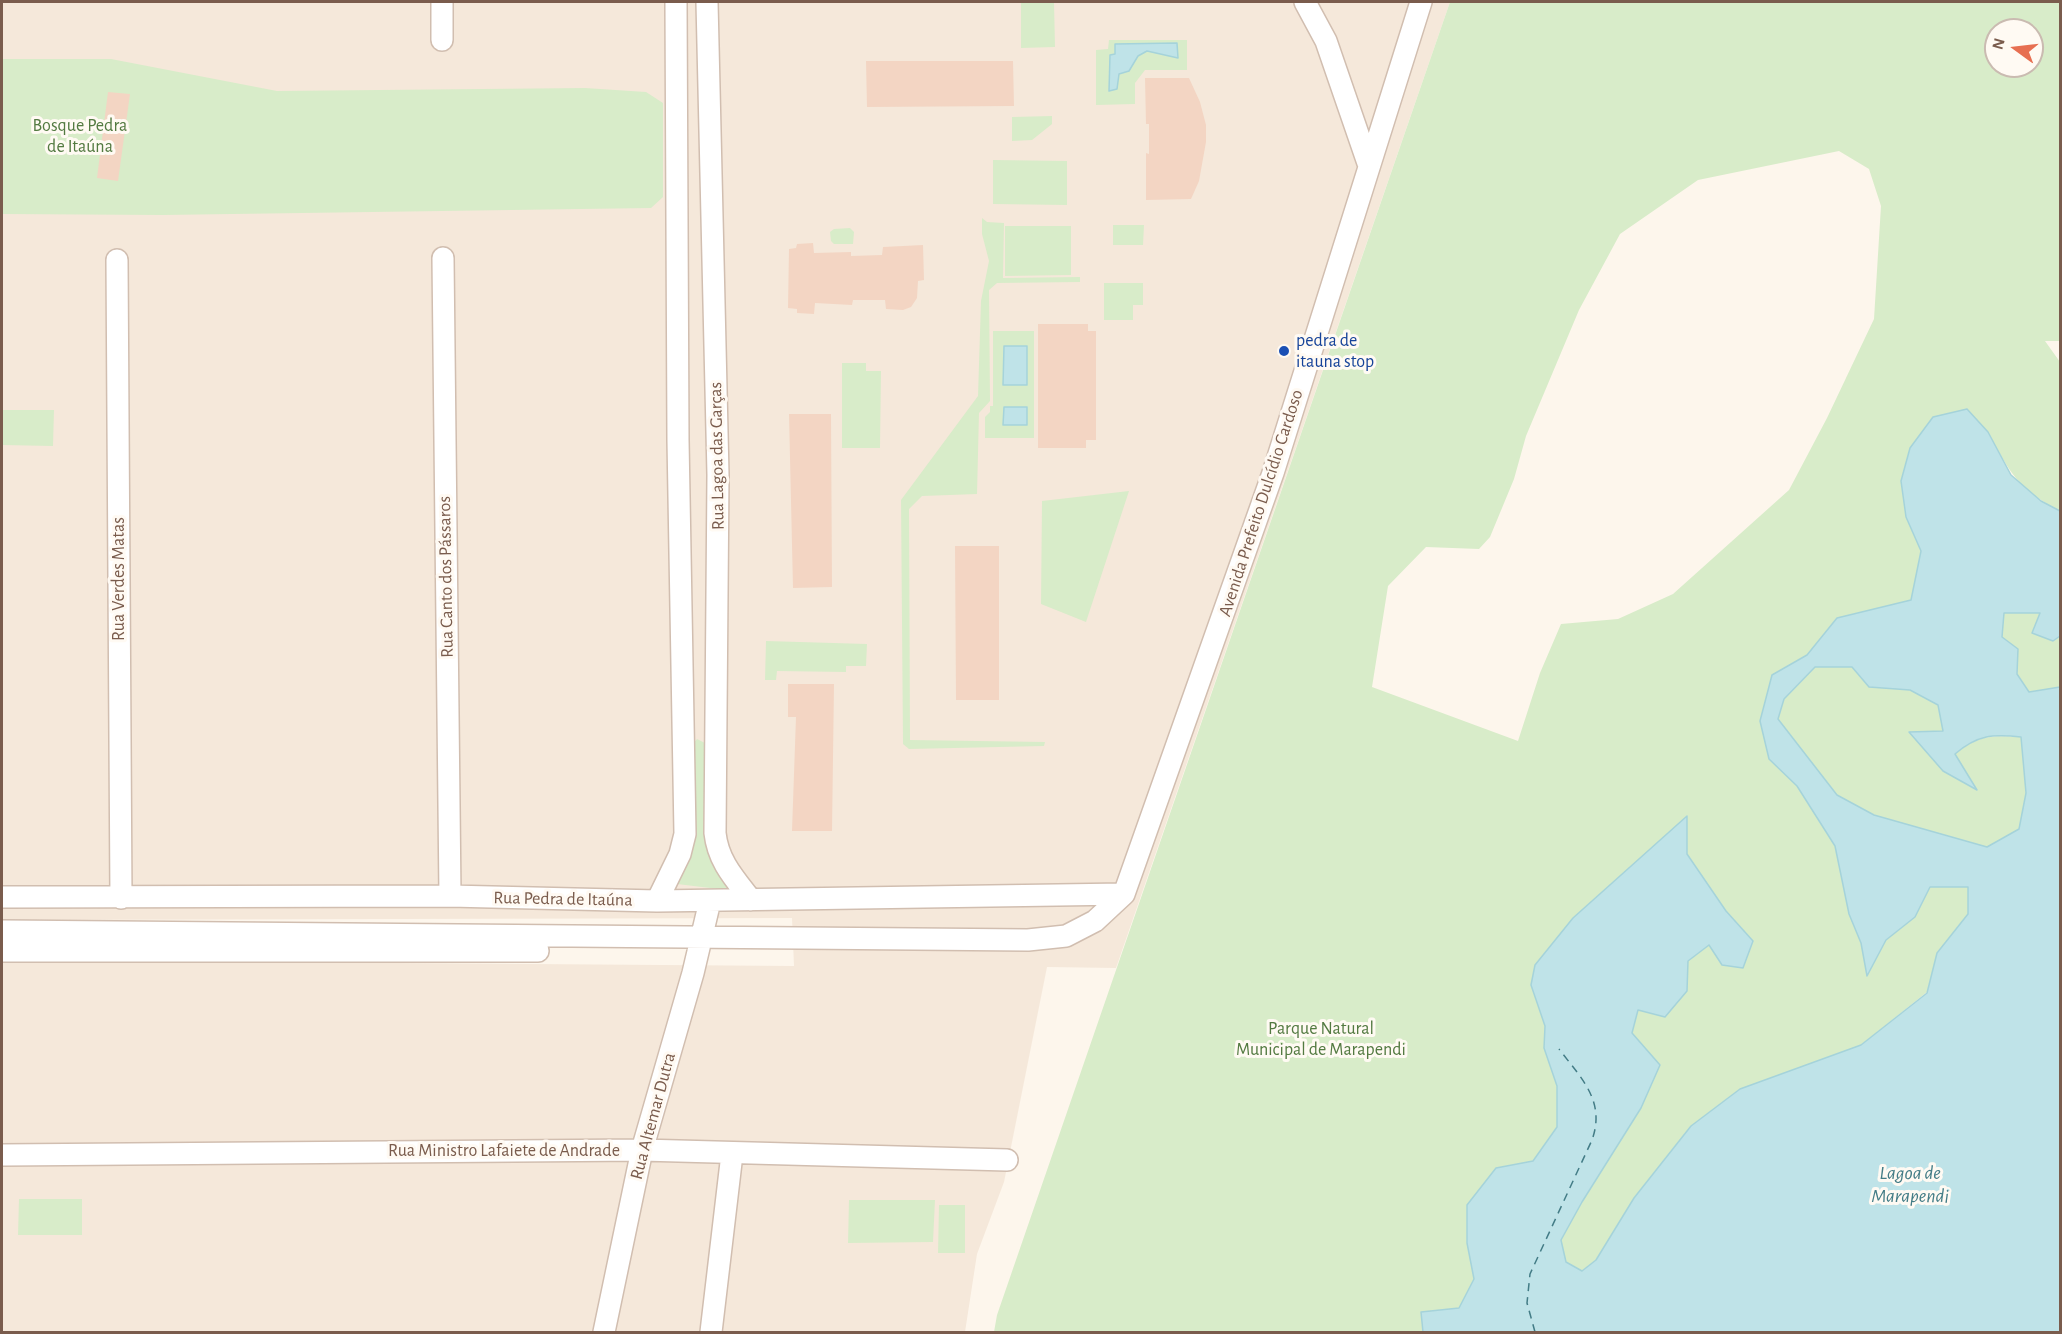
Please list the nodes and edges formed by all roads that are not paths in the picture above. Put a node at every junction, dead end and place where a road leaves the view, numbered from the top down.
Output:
1 (442, 2) edge
2 (676, 2) edge
3 (707, 2) edge
4 (1305, 2) edge
5 (1421, 2) edge
6 (442, 40) dead end
7 (1368, 163) junction
8 (442, 258) dead end
9 (117, 260) dead end
10 (1124, 894) junction
11 (450, 896) junction
12 (2, 897) edge
13 (121, 898) junction
14 (751, 900) junction
15 (657, 901) junction
16 (710, 901) junction
17 (1089, 930) joint
18 (2, 931) edge
19 (700, 945) junction
20 (2, 951) edge
21 (642, 1150) junction
22 (732, 1154) junction
23 (2, 1155) edge
24 (1007, 1160) dead end
25 (604, 1332) edge
26 (711, 1332) edge

1 - 6 street
2 - 15 street, Rua Lagoa das Garças
3 - 14 street, Rua Lagoa das Garças
4 - 7 street
5 - 7 street, Avenida Prefeito Dulcídio Cardoso
7 - 10 street, Avenida Prefeito Dulcídio Cardoso
8 - 11 street, Rua Canto dos Pássaros
9 - 13 street, Rua Verdes Matas
10 - 14 street, Rua Pedra de Itaúna
10 - 17 street, Avenida Prefeito Dulcídio Cardoso
11 - 13 street, Rua Pedra de Itaúna
11 - 15 street, Rua Pedra de Itaúna
12 - 13 street, Rua Pedra de Itaúna
14 - 16 street, Rua Pedra de Itaúna
15 - 16 street, Rua Pedra de Itaúna
16 - 19 street, Rua Altemar Dutra
17 - 19 street, Rua Pedra de Itaúna
18 - 19 street, Rua Pedra de Itaúna
19 - 20 street
19 - 21 street, Rua Altemar Dutra
21 - 22 street, Rua Ministro Lafaiete de Andrade
21 - 23 street, Rua Ministro Lafaiete de Andrade
21 - 25 street, Rua Altemar Dutra
22 - 24 street, Rua Ministro Lafaiete de Andrade
22 - 26 street

